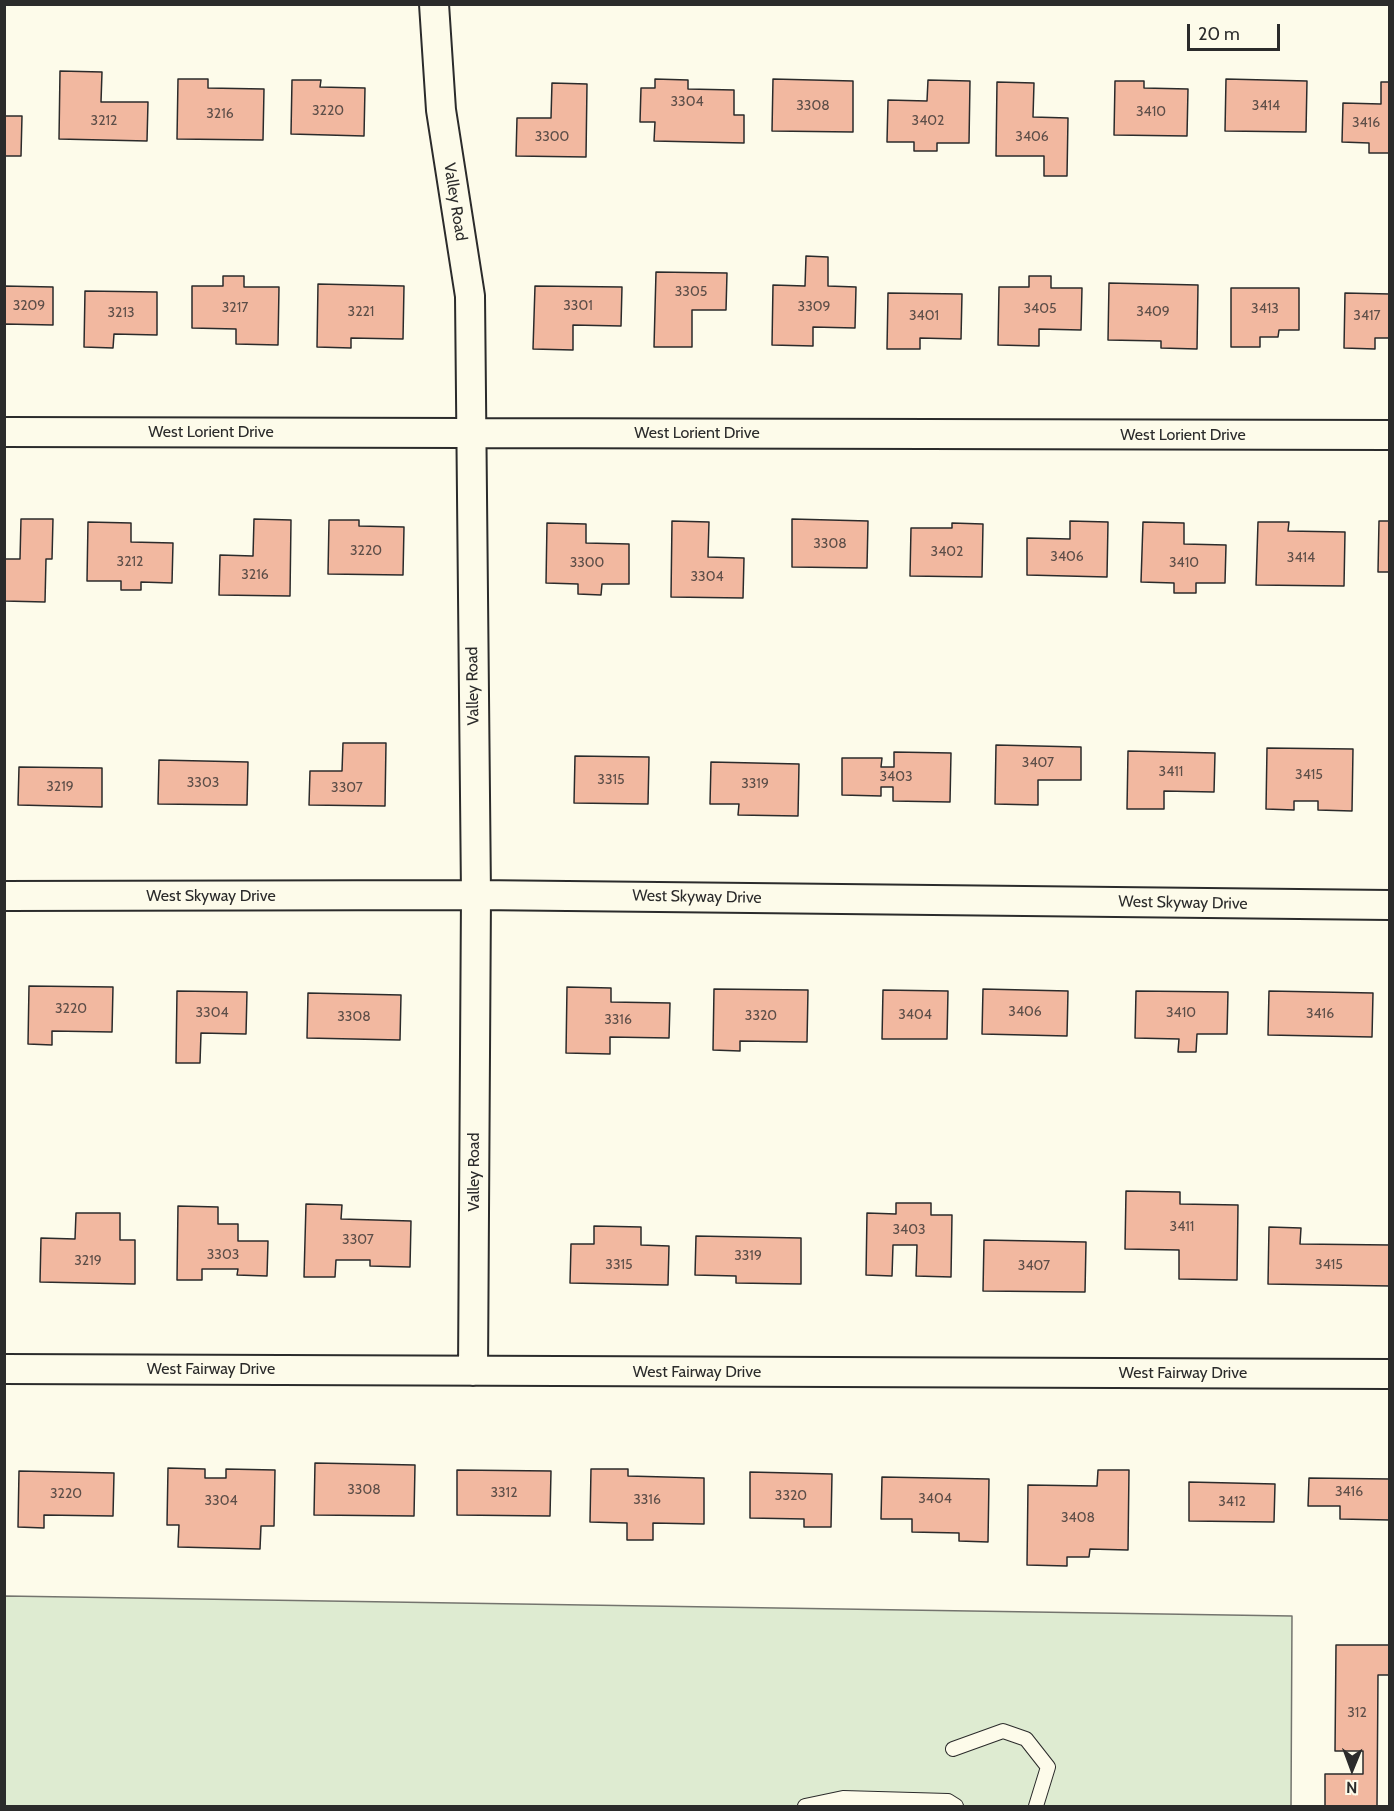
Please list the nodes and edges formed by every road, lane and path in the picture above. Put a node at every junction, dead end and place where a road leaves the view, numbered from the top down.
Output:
1 (435, 4) edge
2 (4, 432) edge
3 (471, 433) junction
4 (1389, 435) edge
5 (476, 895) junction
6 (4, 896) edge
7 (1389, 905) edge
8 (4, 1369) edge
9 (473, 1371) junction
10 (1389, 1374) edge
11 (953, 1749) dead end
12 (805, 1806) edge
13 (956, 1806) edge
14 (1036, 1806) edge

1 - 3 street, Valley Road
2 - 3 street, West Lorient Drive
3 - 4 street, West Lorient Drive
3 - 5 street, Valley Road
5 - 6 street, West Skyway Drive
5 - 7 street, West Skyway Drive
5 - 9 street, Valley Road
8 - 9 street, West Fairway Drive
9 - 10 street, West Fairway Drive
11 - 14 lane
12 - 13 lane

